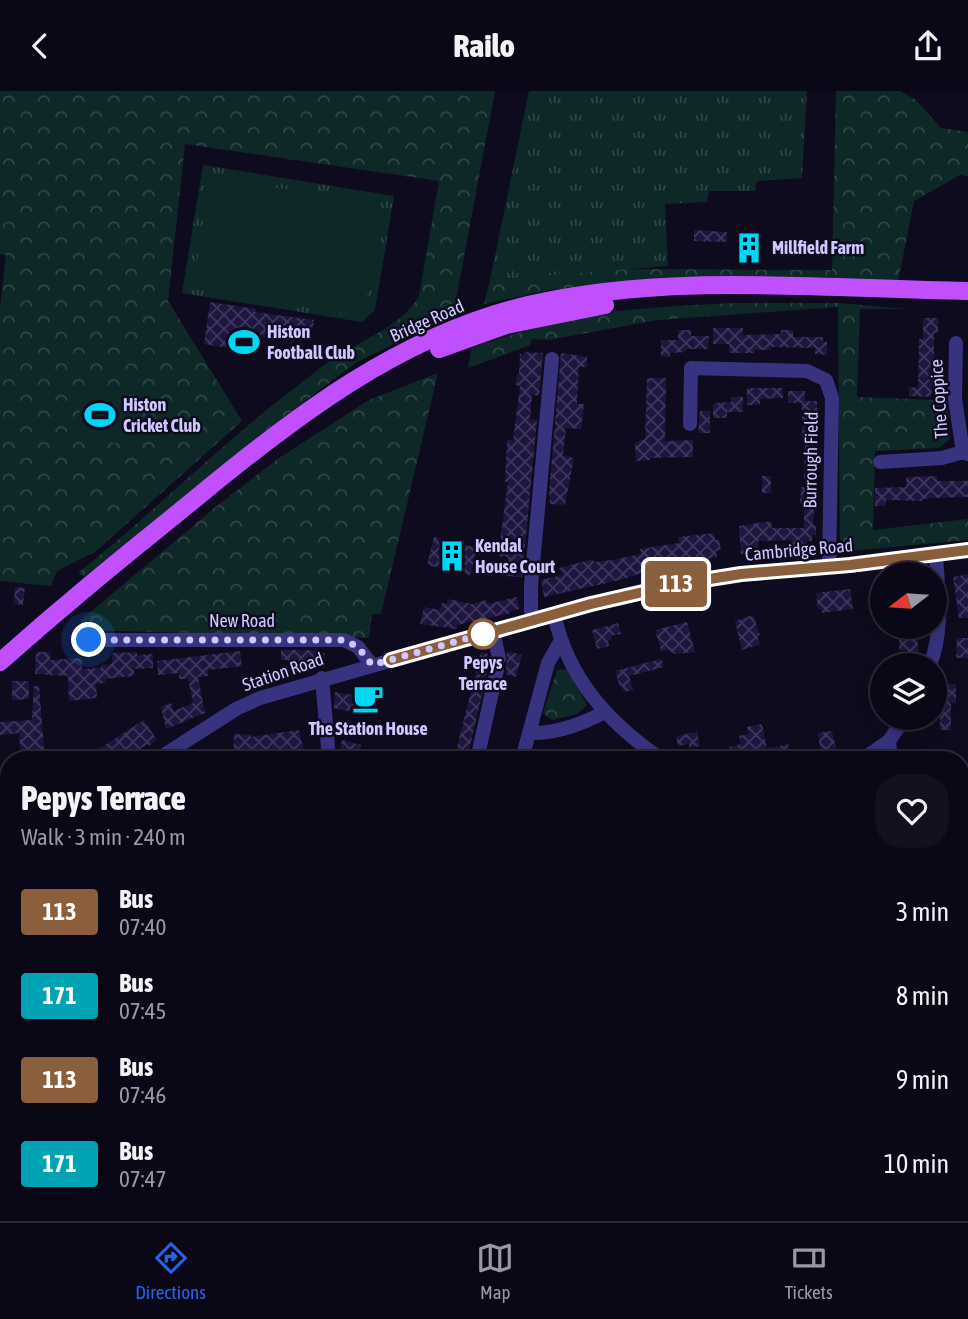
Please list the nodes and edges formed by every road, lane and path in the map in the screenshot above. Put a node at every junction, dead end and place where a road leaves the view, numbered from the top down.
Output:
1 (968, 291) edge
2 (968, 299) edge
3 (956, 342) dead end
4 (424, 348) junction
5 (552, 359) dead end
6 (690, 423) dead end
7 (965, 453) edge
8 (880, 461) dead end
9 (968, 550) edge
10 (936, 555) junction
11 (829, 567) junction
12 (554, 614) junction
13 (533, 620) junction
14 (493, 631) junction
15 (99, 636) dead end
16 (560, 642) junction
17 (934, 653) edge
18 (391, 660) joint
19 (0, 663) edge
20 (372, 665) junction
21 (322, 678) junction
22 (605, 712) junction
23 (896, 730) edge
24 (530, 733) junction
25 (888, 741) junction
26 (171, 751) edge
27 (328, 751) edge
28 (479, 751) edge
29 (524, 751) edge
30 (649, 751) edge
31 (874, 751) edge
32 (890, 751) edge

1 - 4 main road, Bridge Road
2 - 4 main road, Bridge Road
3 - 7 street, The Coppice
4 - 19 main road, Bridge Road
4 - 19 main road, Bridge Road
5 - 13 street
6 - 11 street, Burrough Field
7 - 8 street, The Coppice
9 - 10 street, Cambridge Road
10 - 11 street, Cambridge Road
10 - 17 street
11 - 12 street, Cambridge Road
12 - 13 street, Cambridge Road
12 - 16 street
13 - 14 street, Cambridge Road
14 - 18 street, Cambridge Road
14 - 28 street
15 - 20 street, New Road
16 - 22 street
16 - 24 street
18 - 20 street, Station Road
20 - 21 street, Station Road
21 - 26 street, Station Road
21 - 27 street
22 - 24 street
22 - 30 street
23 - 25 street
24 - 29 street
25 - 31 street
25 - 32 street

